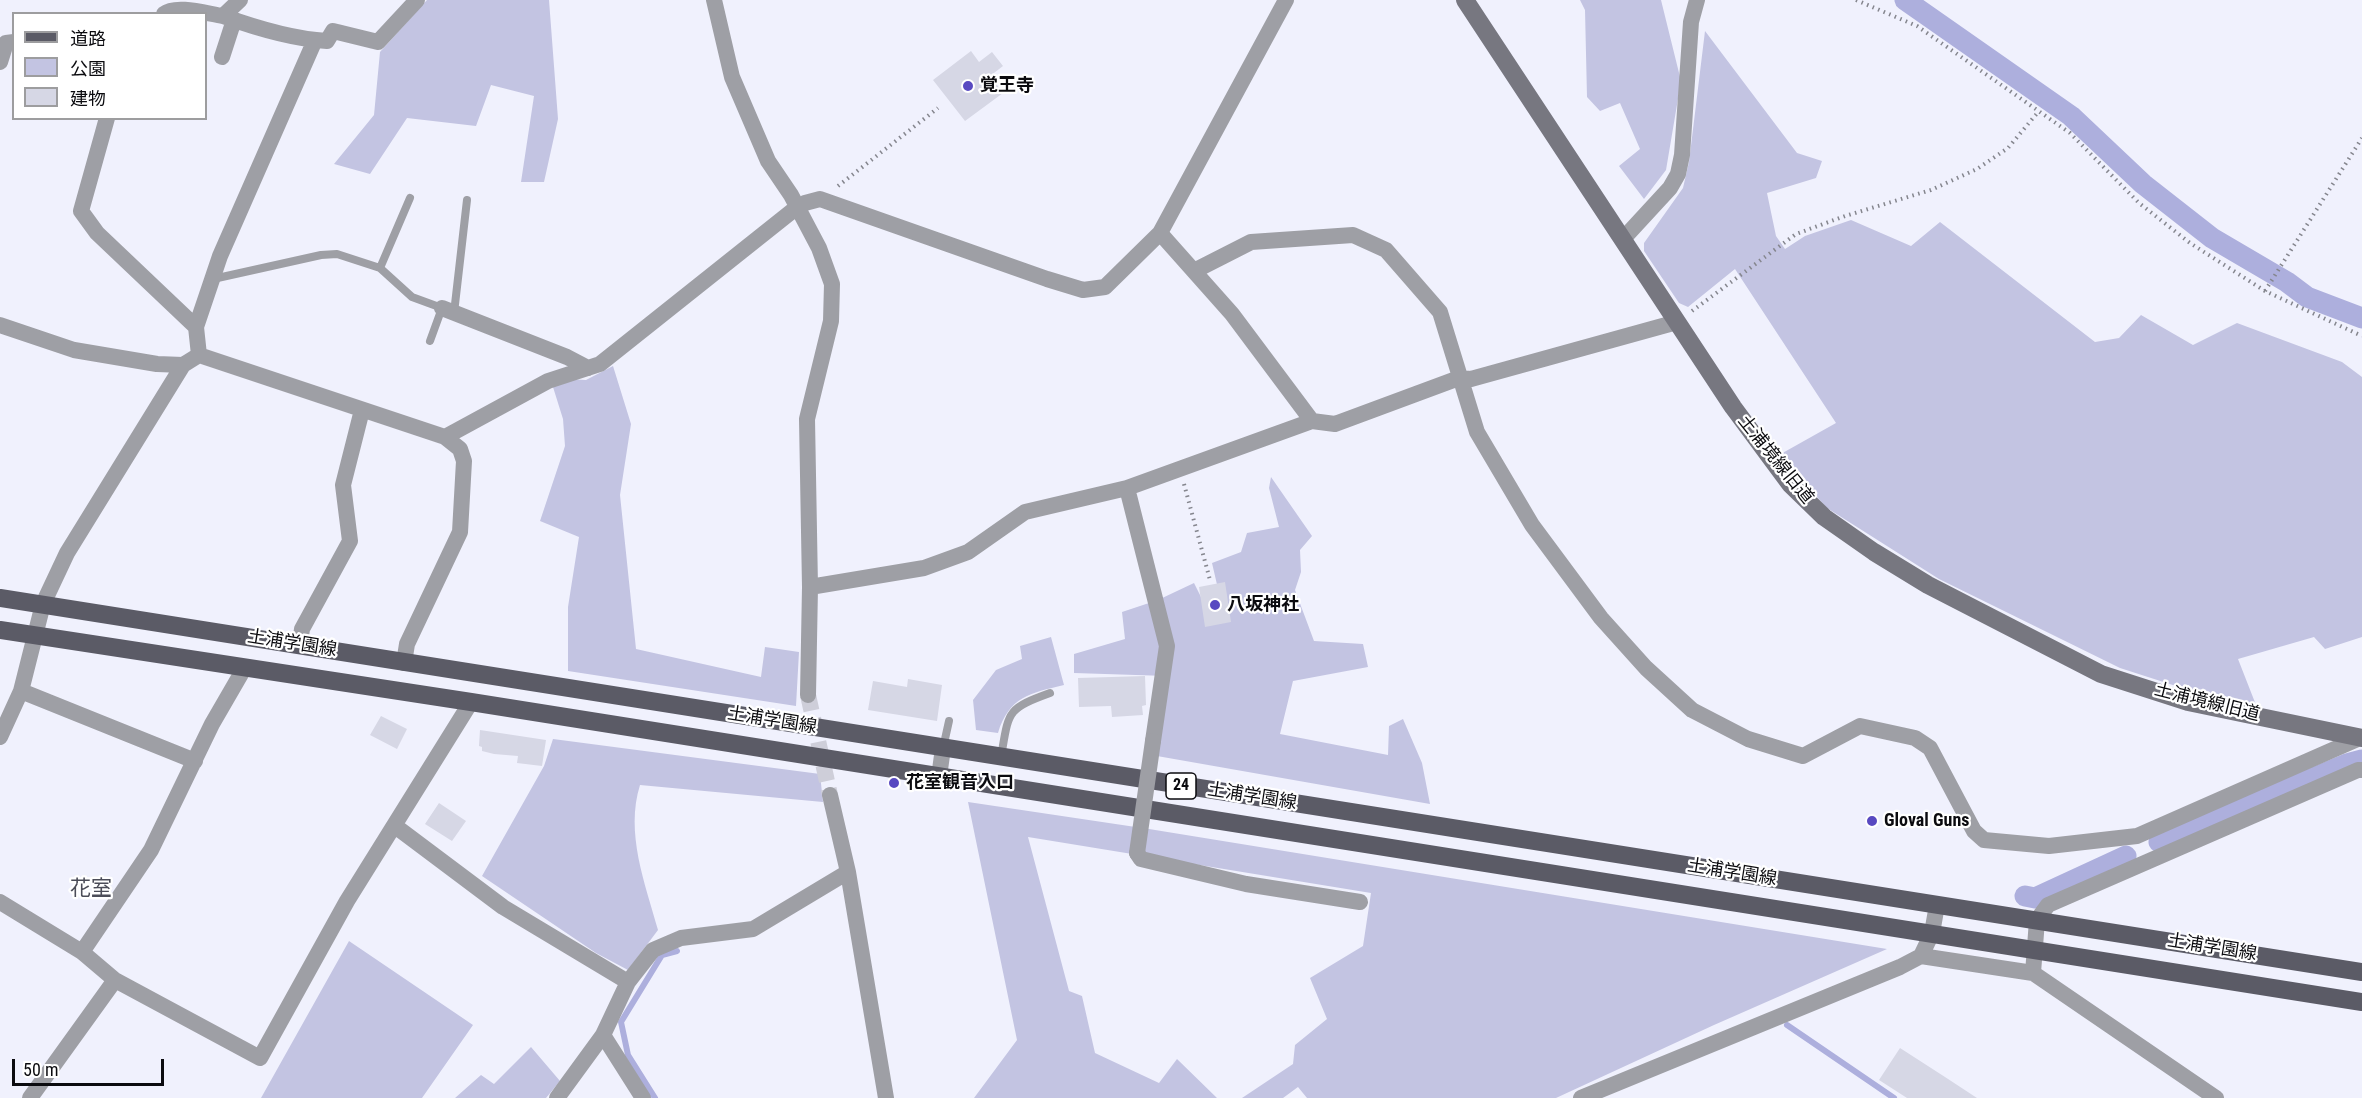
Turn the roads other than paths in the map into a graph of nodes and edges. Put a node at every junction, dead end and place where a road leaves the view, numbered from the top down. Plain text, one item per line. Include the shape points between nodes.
1 (240, 0) edge
2 (417, 0) edge
3 (714, 0) edge
4 (1285, 0) edge
5 (1465, 0) edge
6 (1697, 0) edge
7 (164, 8) edge
8 (194, 12) edge
9 (207, 14) edge
10 (229, 18) junction
11 (315, 40) junction
12 (12, 42) edge
13 (222, 57) dead end
14 (0, 62) edge
15 (106, 120) edge
16 (410, 198) dead end
17 (467, 200) dead end
18 (796, 208) junction
19 (1160, 233) junction
20 (1623, 239) junction
21 (380, 268) junction
22 (1194, 271) junction
23 (212, 279) junction
24 (448, 311) junction
25 (1677, 322) junction
26 (0, 325) edge
27 (196, 327) junction
28 (430, 341) dead end
29 (199, 355) junction
30 (183, 365) junction
31 (588, 368) junction
32 (1459, 378) junction
33 (362, 410) junction
34 (1312, 421) junction
35 (445, 437) junction
36 (1127, 488) junction
37 (810, 587) junction
38 (0, 598) edge
39 (43, 604) junction
40 (0, 630) edge
41 (36, 634) junction
42 (300, 644) junction
43 (404, 663) junction
44 (245, 667) junction
45 (21, 692) junction
46 (1050, 693) dead end
47 (807, 695) tunnel mouth
48 (471, 702) junction
49 (949, 721) dead end
50 (0, 736) edge
51 (2362, 738) edge
52 (943, 748) junction
53 (1001, 758) junction
54 (195, 761) junction
55 (2362, 770) edge
56 (939, 777) junction
57 (830, 795) tunnel mouth
58 (395, 826) junction
59 (2137, 836) junction
60 (2148, 862) junction
61 (848, 872) junction
62 (0, 902) edge
63 (1360, 902) dead end
64 (1937, 905) junction
65 (2037, 921) junction
66 (1932, 933) junction
67 (2034, 949) junction
68 (82, 952) junction
69 (1921, 956) junction
70 (2033, 972) junction
71 (2362, 972) edge
72 (114, 980) junction
73 (628, 982) junction
74 (2362, 1002) edge
75 (603, 1035) junction
76 (30, 1098) edge
77 (557, 1098) edge
78 (643, 1098) edge
79 (886, 1098) edge
80 (1581, 1098) edge
81 (2216, 1098) edge

1 - 10 street
2 - 11 street via 378,42 333,31 327,41
3 - 18 street via 732,77 768,161
4 - 19 street
5 - 20 street, 土浦境線旧道
6 - 20 street via 1691,22 1678,174
7 - 8 street
9 - 10 street
10 - 11 street
10 - 13 street
11 - 23 street
12 - 14 street via 6,43
15 - 27 street via 81,211 97,233
16 - 21 lane
17 - 24 lane
18 - 19 street via 820,199 1083,290 1105,287
18 - 31 street via 600,364
18 - 37 street via 819,248 832,284 831,321 807,419
19 - 22 street
20 - 25 street, 土浦境線旧道
21 - 23 lane via 337,254 321,255
21 - 24 lane via 412,297
22 - 32 street via 1251,242 1353,235 1386,250 1440,312
22 - 34 street via 1232,314
23 - 27 street
24 - 28 lane
24 - 31 street
25 - 32 street via 1471,380
25 - 51 street, 土浦境線旧道 via 1790,484 1824,517 1883,558 2101,674 2188,702
26 - 30 street via 74,350
27 - 29 street
29 - 30 street
29 - 33 street
30 - 39 street via 67,553
31 - 35 street via 548,381
32 - 34 street via 1335,424
32 - 59 street via 1477,432 1532,525 1601,618 1692,711 1748,739 1803,756 1860,726 1915,738 1930,748 1974,831 1984,840 2049,846
33 - 35 street
33 - 42 street via 343,485 350,541 303,629
34 - 36 street
35 - 43 street via 460,449 464,461 460,532 407,644
36 - 37 street via 1025,512 968,552 924,568
36 - 63 street, bridge via 1167,646 1137,853 1141,859 1246,884
37 - 47 street
38 - 39 main road, 土浦学園線 / 24
39 - 41 street
39 - 42 main road, 土浦学園線 / 24
40 - 41 main road, 土浦学園線 / 24
41 - 44 main road, 土浦学園線 / 24
41 - 45 street
42 - 43 main road, 土浦学園線 / 24
43 - 52 main road, 土浦学園線 / 24
44 - 48 main road, 土浦学園線 / 24
44 - 54 street
45 - 50 street
45 - 54 street
46 - 53 lane via 1012,712
48 - 56 main road, 土浦学園線 / 24
48 - 58 street
49 - 52 lane
51 - 59 street
52 - 53 main road, 土浦学園線 / 24
52 - 56 street
53 - 64 main road, 土浦学園線 / 24
54 - 68 street via 151,850
55 - 60 street
56 - 66 main road, 土浦学園線 / 24
57 - 61 street
58 - 72 street via 346,901 260,1058
58 - 73 street via 502,907
59 - 60 street
60 - 65 street via 2048,905
61 - 73 street via 753,929 681,938 653,950
61 - 79 street
62 - 68 street
64 - 65 main road, 土浦学園線 / 24
64 - 66 street
65 - 67 street
65 - 71 main road, 土浦学園線 / 24
66 - 67 main road, 土浦学園線 / 24
66 - 69 street
67 - 70 street
67 - 74 main road, 土浦学園線 / 24
68 - 72 street
69 - 70 street
69 - 80 street
70 - 81 street
72 - 76 street
73 - 75 street
75 - 77 street
75 - 78 street

